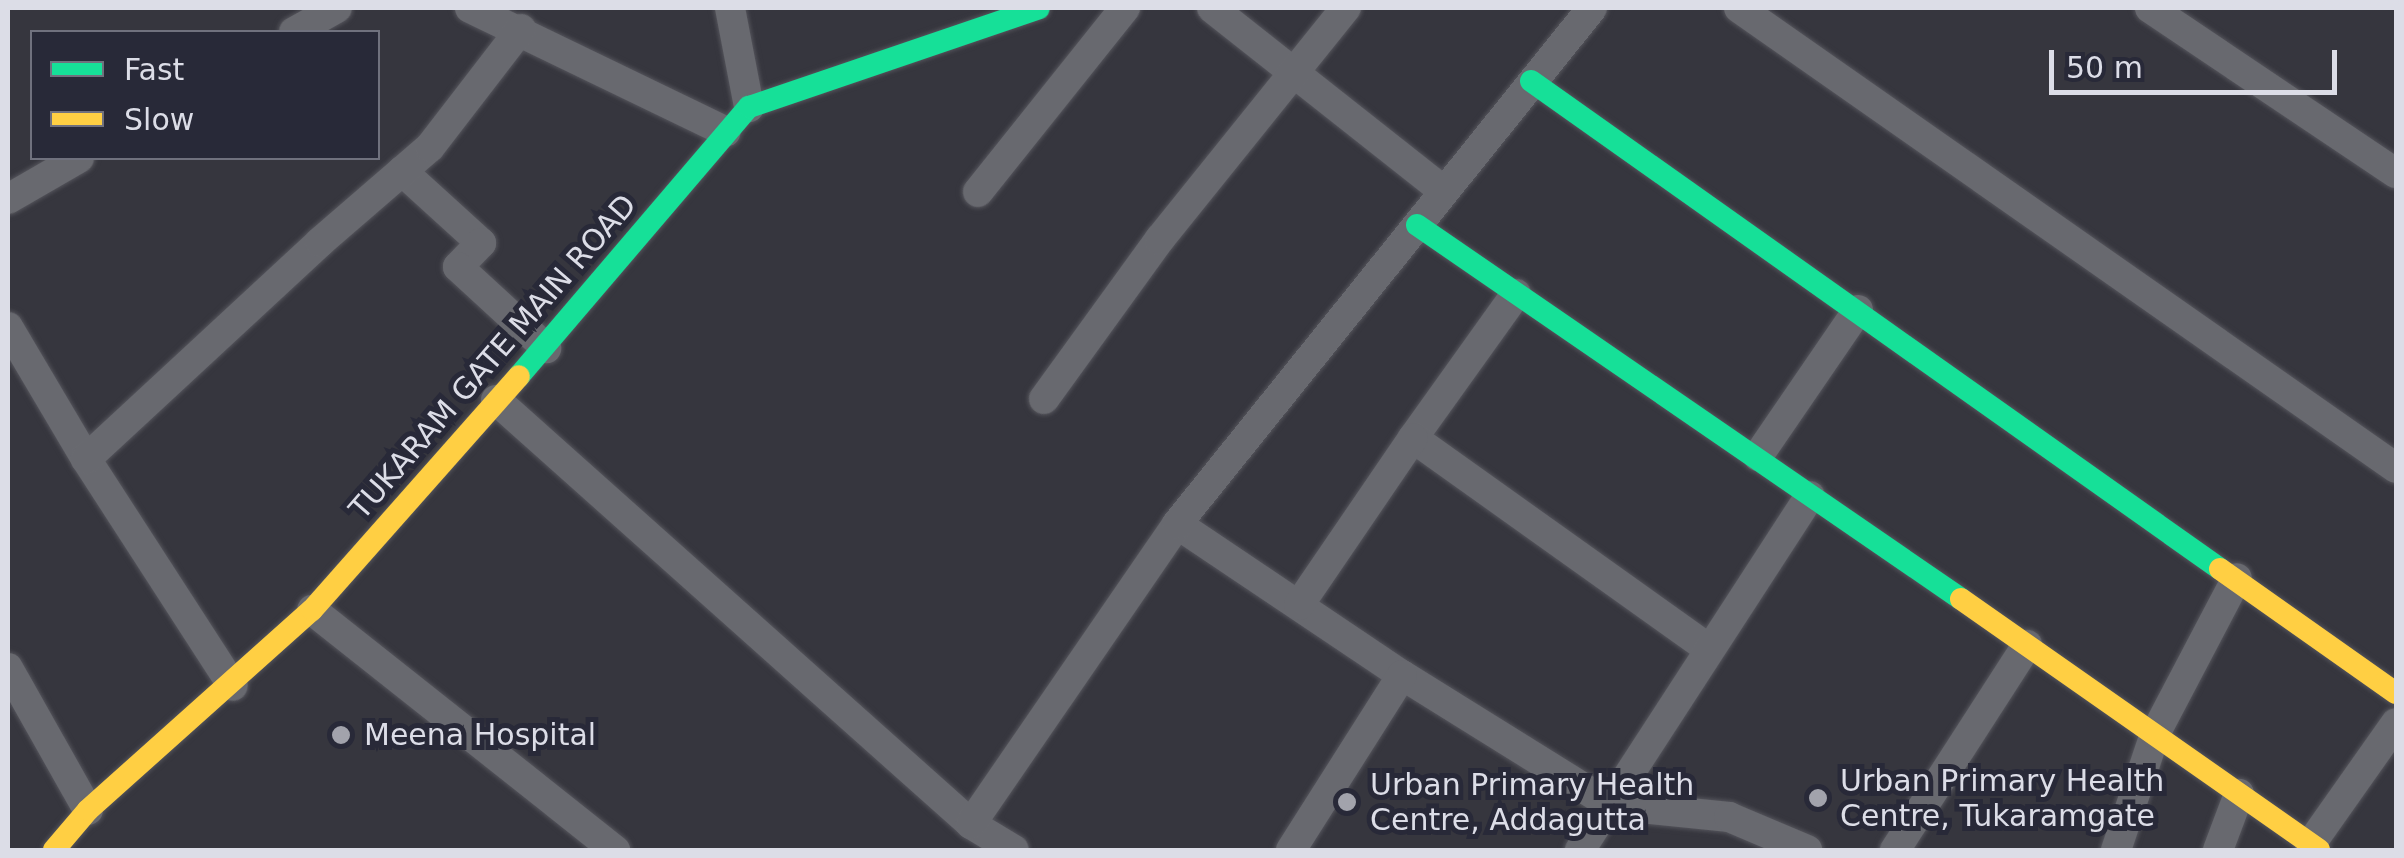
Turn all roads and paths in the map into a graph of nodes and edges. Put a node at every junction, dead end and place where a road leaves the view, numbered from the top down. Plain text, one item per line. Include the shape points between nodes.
1 (337, 8) edge
2 (470, 8) edge
3 (730, 8) edge
4 (1039, 8) edge
5 (1125, 8) edge
6 (1212, 8) edge
7 (1346, 8) edge
8 (1592, 8) edge
9 (1739, 8) edge
10 (2150, 8) edge
11 (521, 28) junction
12 (298, 30) edge
13 (1294, 72) junction
14 (1531, 81) junction
15 (750, 108) junction
16 (726, 132) junction
17 (76, 160) edge
18 (402, 171) junction
19 (2396, 173) edge
20 (978, 192) dead end
21 (1444, 192) junction
22 (8, 199) edge
23 (1417, 226) junction
24 (1516, 294) junction
25 (1858, 310) junction
26 (8, 327) edge
27 (546, 348) junction
28 (1044, 399) dead end
29 (496, 400) junction
30 (1413, 438) junction
31 (1758, 456) junction
32 (86, 459) junction
33 (2396, 468) edge
34 (1810, 496) junction
35 (1177, 524) junction
36 (2237, 578) junction
37 (1298, 604) junction
38 (312, 610) junction
39 (2027, 645) junction
40 (1710, 649) junction
41 (8, 668) edge
42 (1402, 675) junction
43 (232, 686) junction
44 (2396, 692) edge
45 (2396, 723) edge
46 (2156, 734) junction
47 (2238, 794) junction
48 (1611, 805) junction
49 (88, 810) junction
50 (971, 824) junction
51 (2315, 848) edge
52 (54, 850) edge
53 (615, 850) edge
54 (1014, 850) edge
55 (1291, 850) edge
56 (1580, 850) edge
57 (1807, 850) edge
58 (1896, 850) edge
59 (2116, 850) edge
60 (2218, 850) edge

1 - 12 street
2 - 11 street
3 - 15 street
4 - 15 street, TUKARAM GATE MAIN ROAD
5 - 20 street
6 - 13 street
7 - 13 street
8 - 14 street
9 - 33 street
10 - 19 street
11 - 16 street
11 - 18 street via 430,147
13 - 21 street
13 - 28 street via 1160,239
14 - 21 street
14 - 25 street
15 - 16 street, TUKARAM GATE MAIN ROAD
16 - 27 street, TUKARAM GATE MAIN ROAD
17 - 22 street
18 - 27 street via 482,243 458,267
18 - 32 street
21 - 23 street
23 - 24 street
23 - 35 street
24 - 30 street
24 - 31 street
25 - 31 street
25 - 36 street
26 - 32 street
27 - 29 street, TUKARAM GATE MAIN ROAD
29 - 38 street, TUKARAM GATE MAIN ROAD
29 - 50 street
30 - 37 street
30 - 40 street
31 - 34 street
32 - 43 street
34 - 39 street
34 - 40 street
35 - 37 street
35 - 50 street
36 - 44 street
36 - 46 street
37 - 42 street
38 - 43 street, TUKARAM GATE MAIN ROAD
38 - 53 street
39 - 46 street
39 - 58 street
40 - 48 street
41 - 49 street
42 - 48 street
42 - 55 street
43 - 49 street, TUKARAM GATE MAIN ROAD
45 - 51 street
46 - 47 street
46 - 59 street
47 - 51 street
47 - 60 street
48 - 56 street
48 - 57 street via 1729,818
49 - 52 street, TUKARAM GATE MAIN ROAD
50 - 54 street

